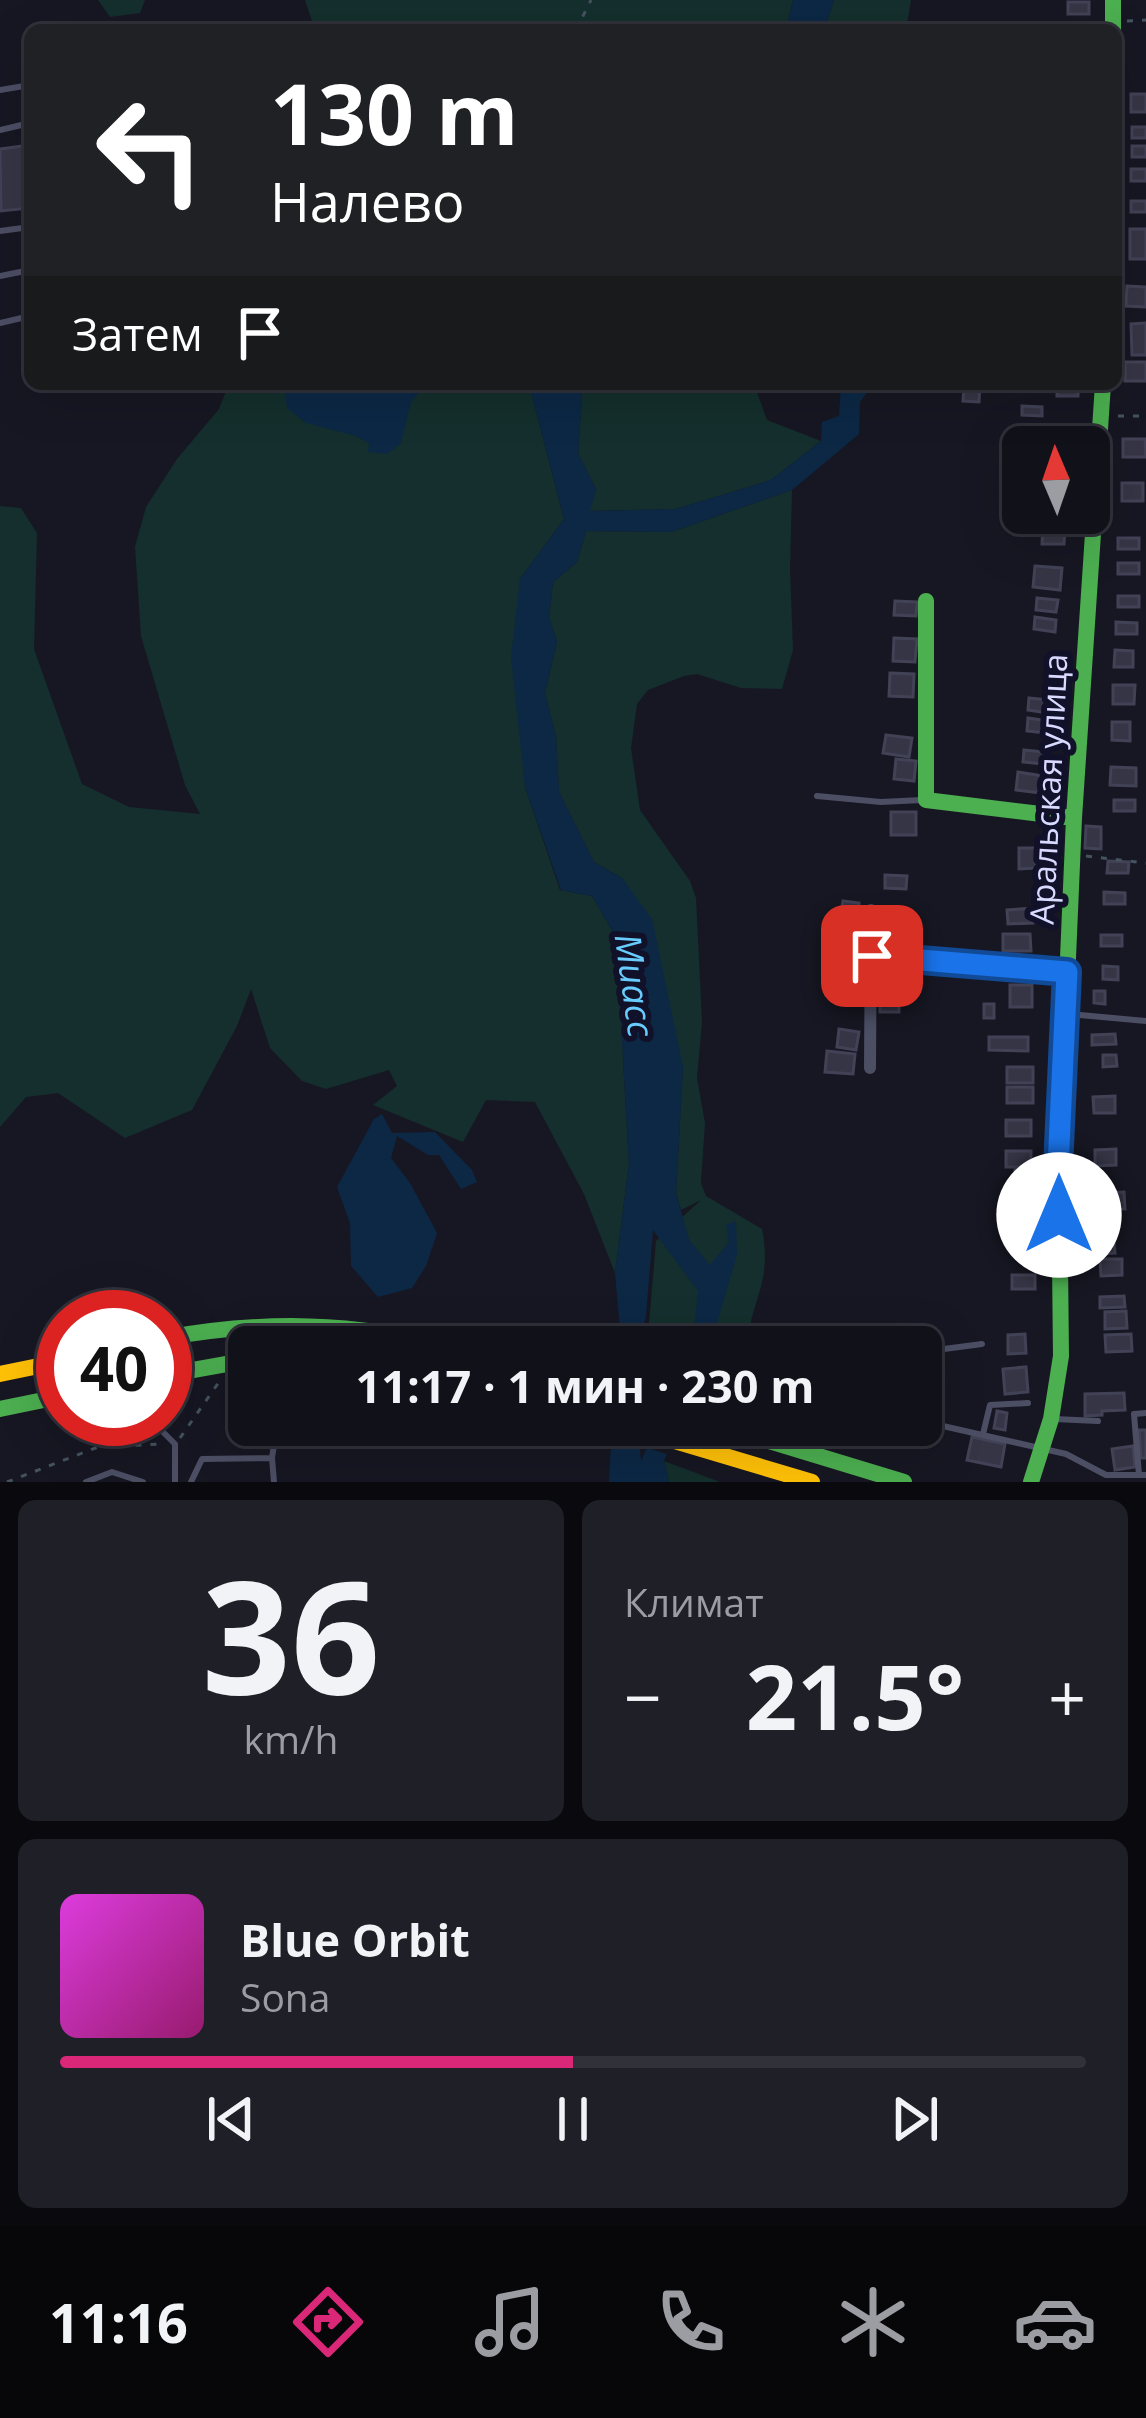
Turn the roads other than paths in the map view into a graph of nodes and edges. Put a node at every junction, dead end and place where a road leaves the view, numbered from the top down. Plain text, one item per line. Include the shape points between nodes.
1 (1103, 390) edge
2 (926, 601) dead end
3 (817, 796) dead end
4 (926, 800) junction
5 (1074, 818) junction
6 (871, 910) dead end
7 (872, 956) junction
8 (1067, 972) junction
9 (1065, 1014) junction
10 (1146, 1021) edge
11 (870, 1068) dead end
12 (241, 1326) edge
13 (341, 1326) edge
14 (228, 1328) edge
15 (192, 1334) edge
16 (982, 1344) dead end
17 (942, 1349) edge
18 (228, 1363) edge
19 (36, 1366) edge
20 (192, 1370) edge
21 (0, 1374) edge
22 (36, 1402) edge
23 (1028, 1403) dead end
24 (0, 1409) edge
25 (1146, 1412) edge
26 (1051, 1419) junction
27 (1098, 1421) dead end
28 (942, 1425) edge
29 (983, 1434) junction
30 (175, 1446) edge
31 (274, 1446) edge
32 (691, 1446) edge
33 (785, 1446) edge
34 (1040, 1447) junction
35 (272, 1458) junction
36 (1143, 1475) edge
37 (86, 1482) edge
38 (143, 1482) edge
39 (176, 1482) edge
40 (190, 1482) edge
41 (274, 1482) edge
42 (812, 1482) edge
43 (904, 1482) edge
44 (1030, 1482) edge

1 - 5 street, Аральская улица
2 - 4 street
3 - 4 lane
4 - 5 street
5 - 8 street, Аральская улица
6 - 7 street
7 - 8 street
7 - 11 street
8 - 9 street, Аральская улица
9 - 10 lane
9 - 26 street, Аральская улица via 1061,1356
12 - 13 street
14 - 15 street
16 - 17 lane
18 - 20 street
19 - 21 street
22 - 24 street
23 - 29 lane via 990,1405
25 - 36 lane via 1134,1414
26 - 27 lane
26 - 34 street, Аральская улица
28 - 29 lane
29 - 34 lane
30 - 39 lane
31 - 35 lane
32 - 42 street
33 - 43 street
34 - 36 lane via 1106,1474
34 - 44 street, Аральская улица
35 - 40 lane via 202,1459
35 - 41 lane
37 - 38 lane via 112,1472

